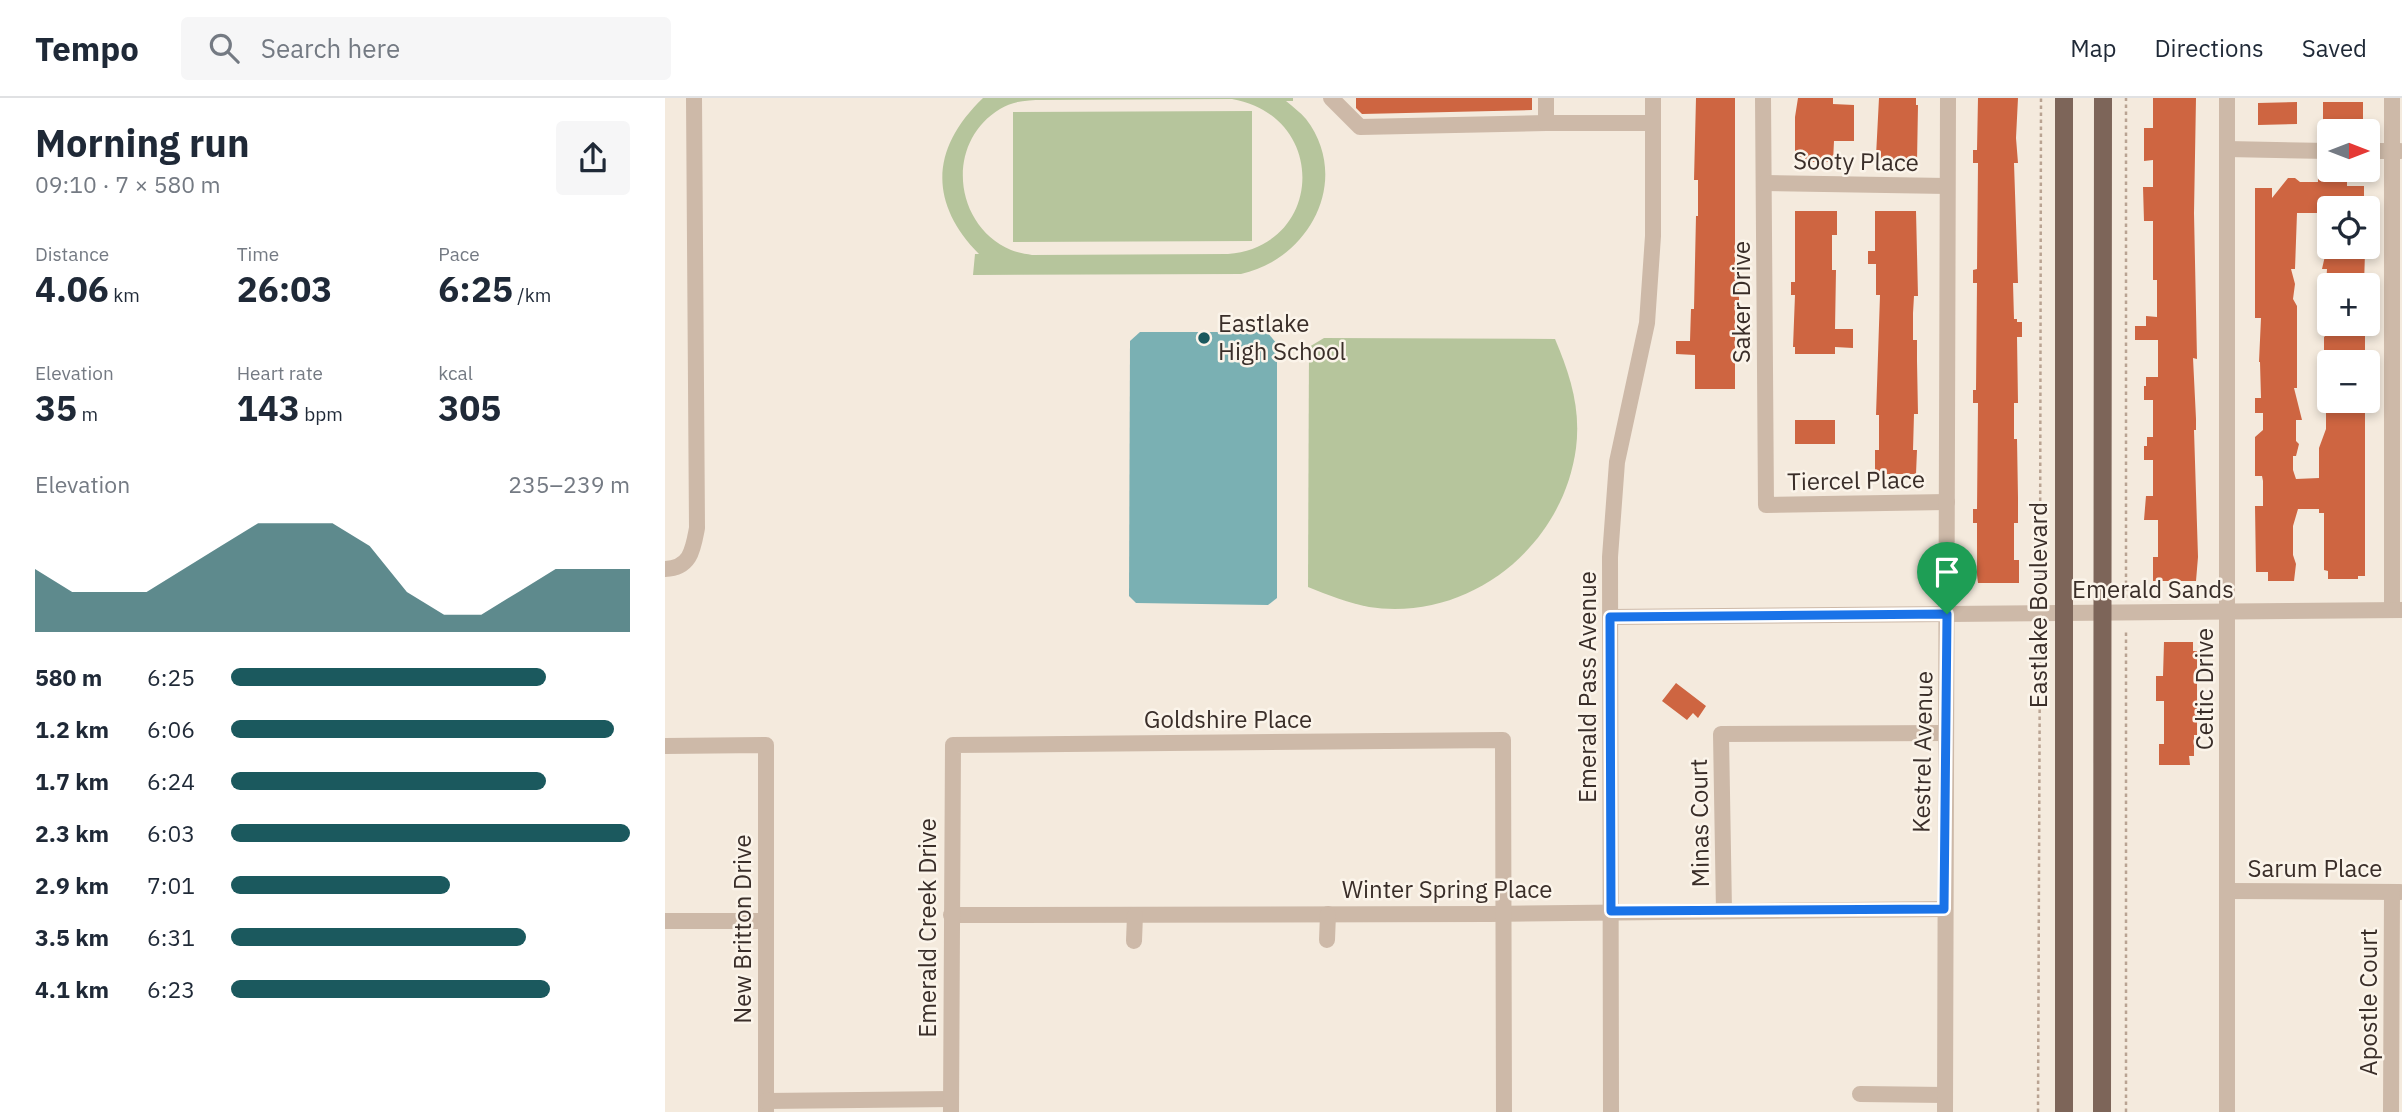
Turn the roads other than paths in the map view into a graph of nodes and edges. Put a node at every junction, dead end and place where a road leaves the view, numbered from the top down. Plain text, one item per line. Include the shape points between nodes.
1 (694, 98) edge
2 (1332, 98) edge
3 (1546, 98) edge
4 (1653, 98) edge
5 (1763, 98) edge
6 (1948, 98) edge
7 (2064, 98) edge
8 (2103, 98) edge
9 (2227, 98) edge
10 (2392, 98) edge
11 (1546, 123) junction
12 (1653, 123) junction
13 (2227, 149) junction
14 (2317, 150) edge
15 (2397, 151) edge
16 (1764, 183) junction
17 (1947, 186) junction
18 (1947, 502) junction
19 (1766, 505) joint
20 (665, 569) edge
21 (2397, 610) edge
22 (2228, 612) junction
23 (2063, 613) junction
24 (2103, 613) junction
25 (1947, 614) junction
26 (1610, 617) junction
27 (1946, 733) junction
28 (953, 745) joint
29 (665, 746) edge
30 (2228, 891) junction
31 (2397, 892) edge
32 (1944, 909) junction
33 (1611, 911) junction
34 (1724, 911) junction
35 (1328, 914) junction
36 (1504, 914) junction
37 (951, 915) junction
38 (1135, 915) junction
39 (665, 921) edge
40 (766, 921) junction
41 (1327, 940) dead end
42 (1135, 941) dead end
43 (1860, 1094) dead end
44 (1945, 1095) junction
45 (766, 1106) edge
46 (951, 1106) edge
47 (1504, 1112) edge
48 (1611, 1112) edge
49 (1945, 1112) edge
50 (2064, 1112) edge
51 (2102, 1112) edge
52 (2227, 1112) edge
53 (2391, 1112) edge

1 - 20 street via 697,528 692,554 676,569
2 - 11 street via 1360,127
3 - 11 street
4 - 12 street, Emerald Pass Avenue
5 - 16 street, Saker Drive
6 - 17 street, Kestrel Avenue
7 - 23 main road, Eastlake Boulevard
8 - 24 main road
9 - 13 street, Celtic Drive
10 - 15 street
11 - 12 street
12 - 26 street, Emerald Pass Avenue via 1647,323 1617,462
13 - 14 street
13 - 22 street, Celtic Drive
15 - 21 street
16 - 17 street, Sooty Place
16 - 19 street, Saker Drive
17 - 18 street, Kestrel Avenue
18 - 19 street, Tiercel Place
18 - 25 street, Kestrel Avenue
21 - 22 street, Emerald Sands
22 - 24 street, Emerald Sands
22 - 30 street, Celtic Drive
23 - 24 street, Emerald Sands
23 - 25 street, Emerald Sands
23 - 50 main road, Eastlake Boulevard
24 - 51 main road
25 - 26 street, Emerald Sands
25 - 27 street, Kestrel Avenue
26 - 33 street, Emerald Pass Avenue
27 - 32 street, Kestrel Avenue
27 - 34 street, Minas Court via 1721,734
28 - 36 street, Goldshire Place via 1503,740
28 - 37 street, Emerald Creek Drive
29 - 40 street, New Britton Drive via 766,745
30 - 31 street, Sarum Place
30 - 52 street, Celtic Drive
31 - 53 street, Apostle Court
32 - 34 street, Winter Spring Place
32 - 44 street, Kestrel Avenue
33 - 34 street, Winter Spring Place
33 - 36 street, Winter Spring Place
33 - 48 street, Emerald Pass Avenue
35 - 36 street, Winter Spring Place
35 - 38 street, Winter Spring Place
35 - 41 street
36 - 47 street
37 - 38 street, Winter Spring Place
37 - 46 street, Emerald Creek Drive
38 - 42 street
39 - 40 street
40 - 45 street, New Britton Drive
43 - 44 street
44 - 49 street, Kestrel Avenue
45 - 46 street

